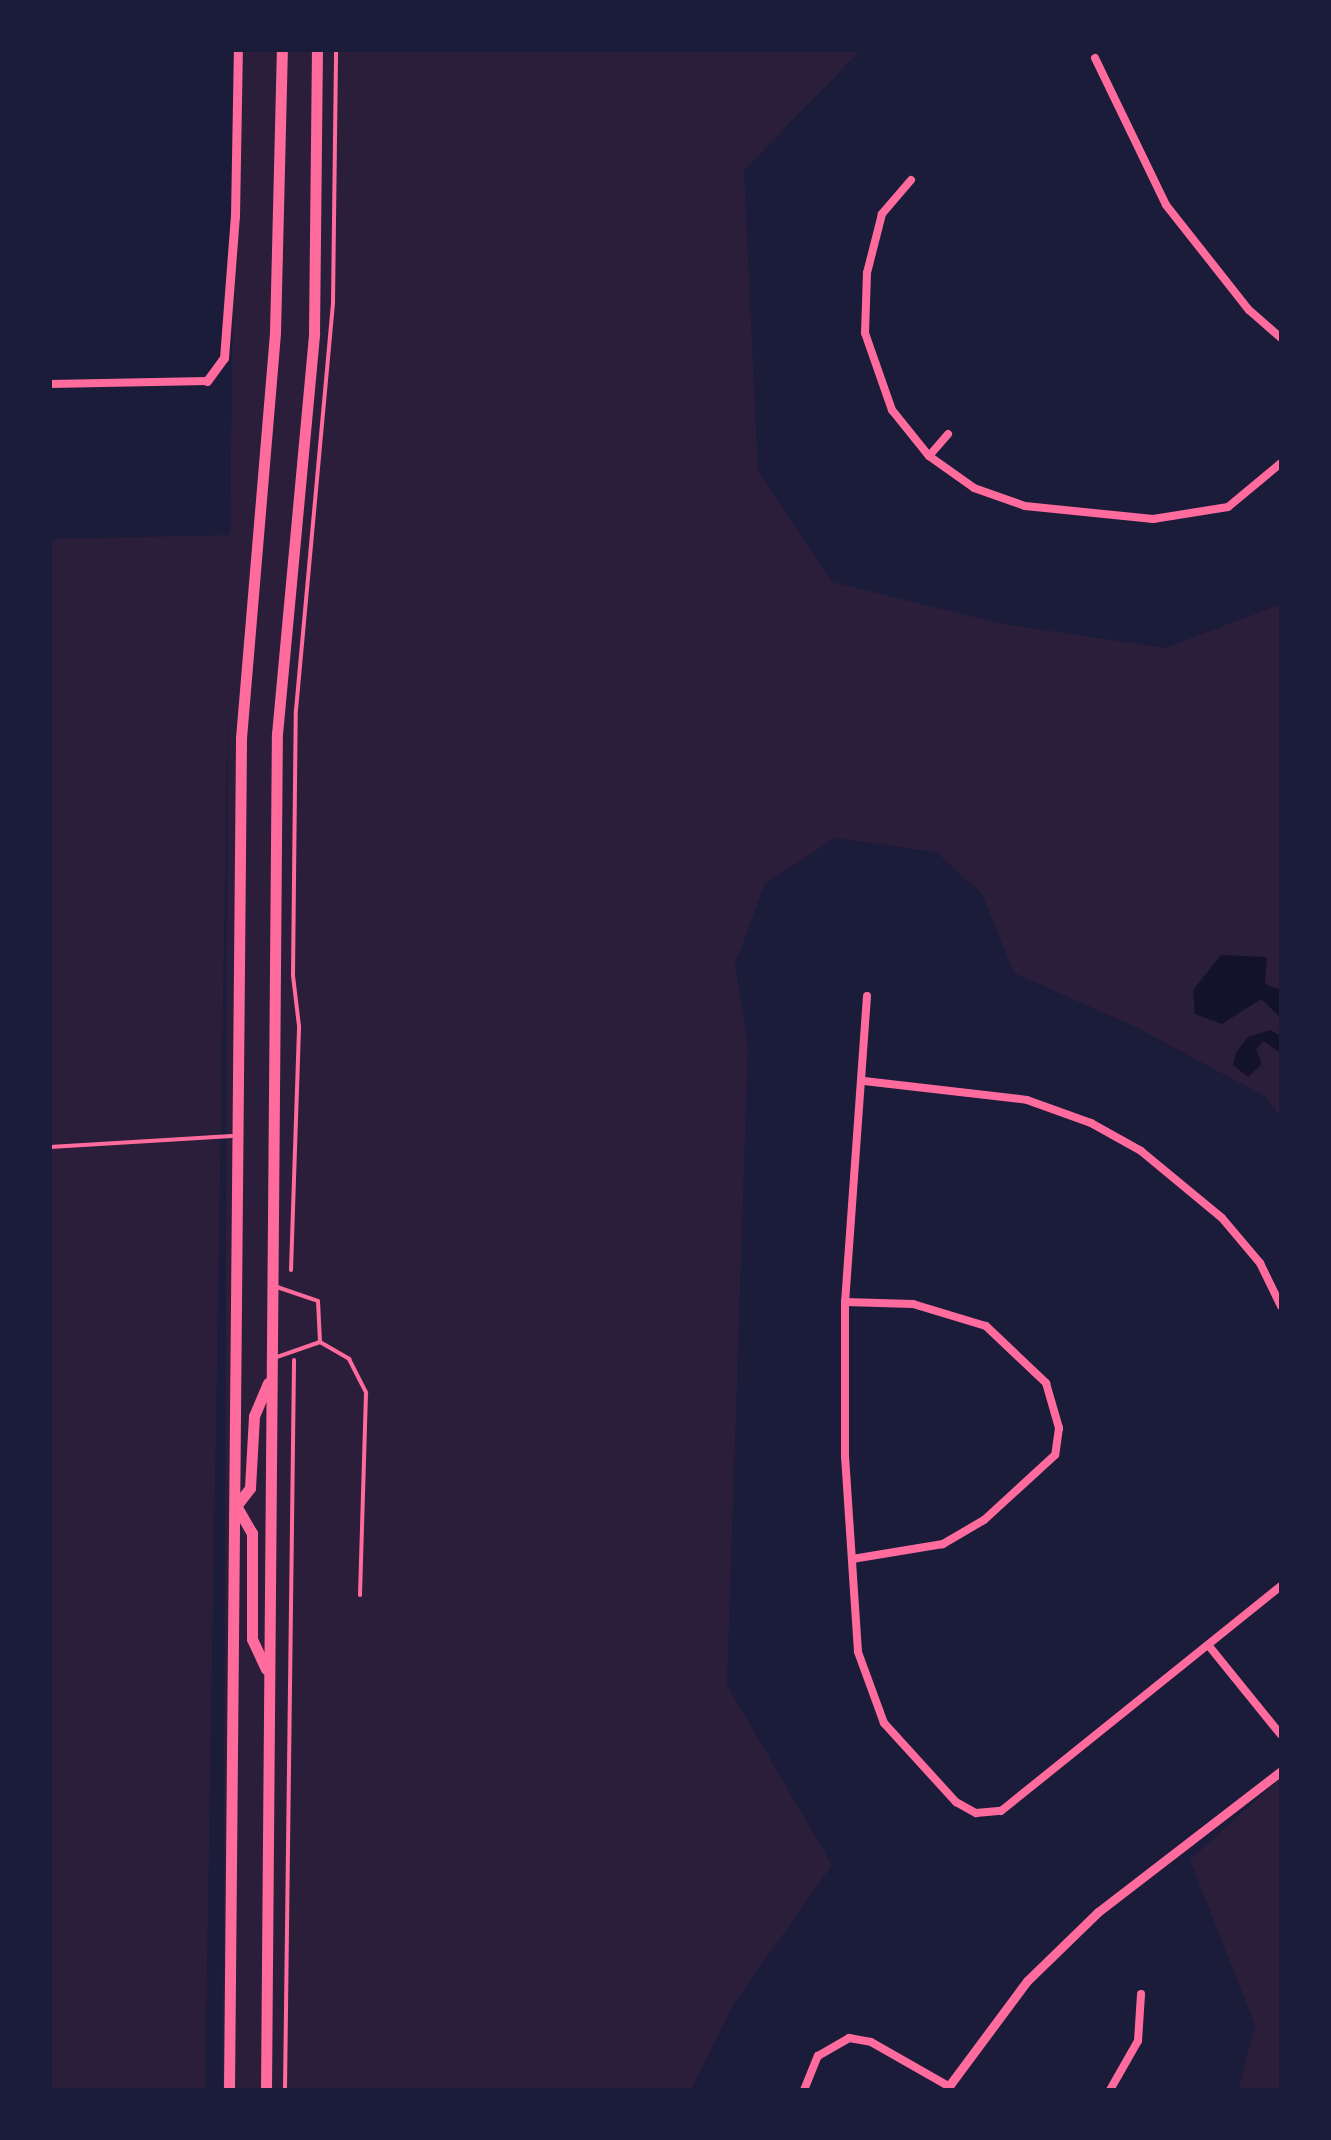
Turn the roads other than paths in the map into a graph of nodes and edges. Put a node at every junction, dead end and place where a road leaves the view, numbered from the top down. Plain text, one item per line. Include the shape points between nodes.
1 (238, 50) edge
2 (282, 50) edge
3 (317, 50) edge
4 (1095, 58) dead end
5 (911, 180) dead end
6 (1281, 338) edge
7 (207, 381) joint
8 (50, 384) edge
9 (948, 434) dead end
10 (929, 456) junction
11 (1281, 463) edge
12 (868, 996) dead end
13 (864, 1080) junction
14 (237, 1136) junction
15 (50, 1147) edge
16 (272, 1286) junction
17 (845, 1302) junction
18 (1281, 1306) edge
19 (320, 1342) junction
20 (272, 1359) junction
21 (272, 1376) junction
22 (236, 1506) junction
23 (852, 1558) junction
24 (1281, 1586) edge
25 (360, 1595) dead end
26 (1209, 1646) junction
27 (269, 1676) junction
28 (1281, 1735) edge
29 (1281, 1771) edge
30 (1142, 1994) dead end
31 (947, 2088) edge
32 (229, 2090) edge
33 (266, 2090) edge
34 (804, 2090) edge
35 (1110, 2090) edge

1 - 7 street via 236,216 224,358
2 - 14 main road via 275,332 242,738
3 - 16 main road via 314,333 277,734
4 - 6 street via 1166,205 1248,310
5 - 10 street via 882,214 868,273 866,333 892,410
7 - 8 street
9 - 10 street
10 - 11 street via 974,488 1025,506 1153,519 1228,507
12 - 13 street
13 - 17 street
13 - 18 street via 1027,1100 1091,1123 1142,1151 1222,1218 1260,1262
14 - 15 lane
14 - 22 main road
16 - 19 lane via 318,1301
16 - 20 main road
17 - 23 street
17 - 23 street via 912,1304 986,1326 1046,1383 1059,1428 1055,1454 984,1520 942,1544
19 - 20 lane
19 - 25 lane via 349,1359 366,1393
20 - 21 main road
21 - 22 main road via 254,1416 250,1488
21 - 27 main road
22 - 27 main road via 252,1533 252,1639
22 - 32 main road
23 - 26 street via 858,1652 884,1723 956,1802 976,1813 1001,1811
24 - 26 street
26 - 28 street
27 - 33 main road
29 - 31 street via 1098,1912 1027,1980
30 - 35 street via 1138,2041
31 - 34 street via 871,2042 848,2038 818,2056

